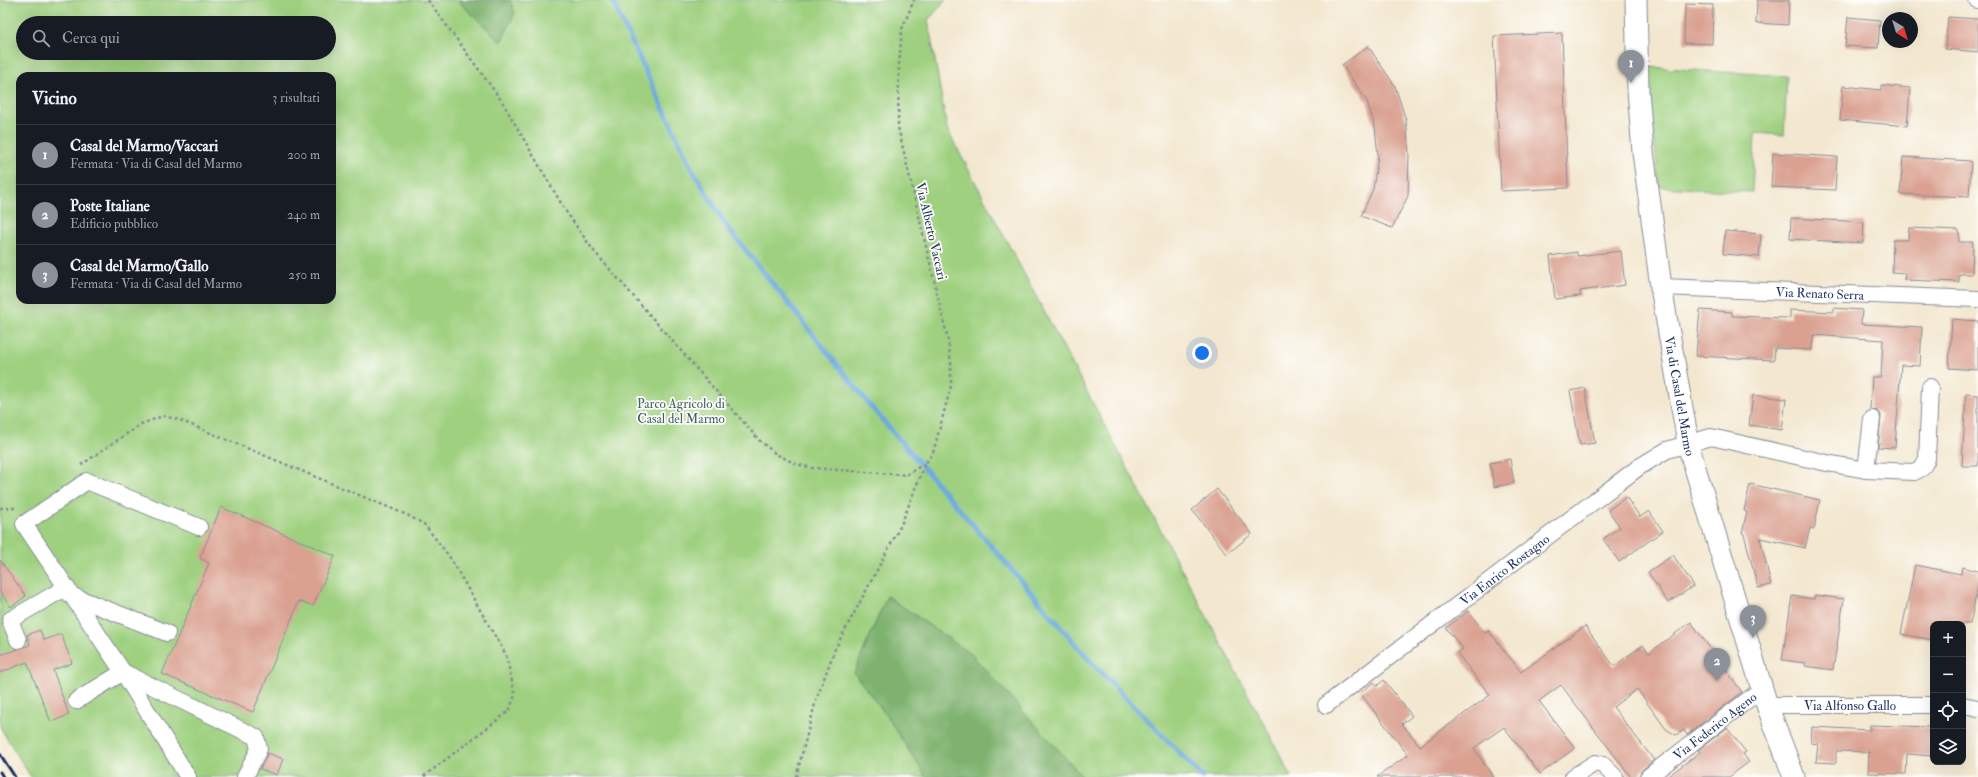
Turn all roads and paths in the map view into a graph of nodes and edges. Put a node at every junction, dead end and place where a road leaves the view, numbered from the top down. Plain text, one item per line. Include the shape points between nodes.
1 (428, 0) edge
2 (914, 0) edge
3 (1636, 0) edge
4 (1662, 287) junction
5 (1978, 299) edge
6 (1930, 387) dead end
7 (1872, 419) dead end
8 (1688, 443) junction
9 (925, 464) junction
10 (76, 468) dead end
11 (1866, 470) junction
12 (24, 504) dead end
13 (0, 508) edge
14 (198, 527) dead end
15 (68, 591) junction
16 (167, 633) dead end
17 (18, 640) dead end
18 (123, 672) junction
19 (1764, 697) junction
20 (76, 701) dead end
21 (1326, 705) dead end
22 (1930, 705) edge
23 (1966, 706) edge
24 (1978, 708) edge
25 (188, 777) edge
26 (245, 777) edge
27 (423, 777) edge
28 (796, 777) edge
29 (1573, 777) edge
30 (1615, 777) edge
31 (1648, 777) edge
32 (1794, 777) edge

1 - 9 path via 501,100 564,210 593,250 759,440 776,454 796,464 812,468 906,474
2 - 9 path, Via Alberto Vaccari via 902,29 898,127 948,340 951,363 951,386 933,453
3 - 4 main road, Via di Casal del Marmo via 1638,90 1643,152
4 - 5 street, Via Renato Serra
4 - 8 main road, Via di Casal del Marmo
6 - 11 street, Via Enrico Rostagno via 1927,459 1922,468 1914,472
7 - 11 street
8 - 11 street, Via Enrico Rostagno via 1711,437 1719,438
8 - 19 main road, Via di Casal del Marmo
8 - 21 street, Via Enrico Rostagno via 1660,454 1639,467
9 - 28 path, Via Alberto Vaccari via 901,525 835,649 816,700
10 - 27 path via 141,424 163,416 177,418 424,524 449,556 506,655 515,695 509,710
12 - 13 path via 17,508
14 - 15 street via 87,482 24,524
15 - 16 street
15 - 17 street via 10,620
15 - 18 street
18 - 20 street
18 - 25 street
18 - 26 street via 256,737 259,749
19 - 22 street, Via Alfonso Gallo
19 - 31 street, Via Federico Ageno
19 - 32 main road, Via di Casal del Marmo
23 - 24 street
29 - 30 street via 1595,763 1603,765

